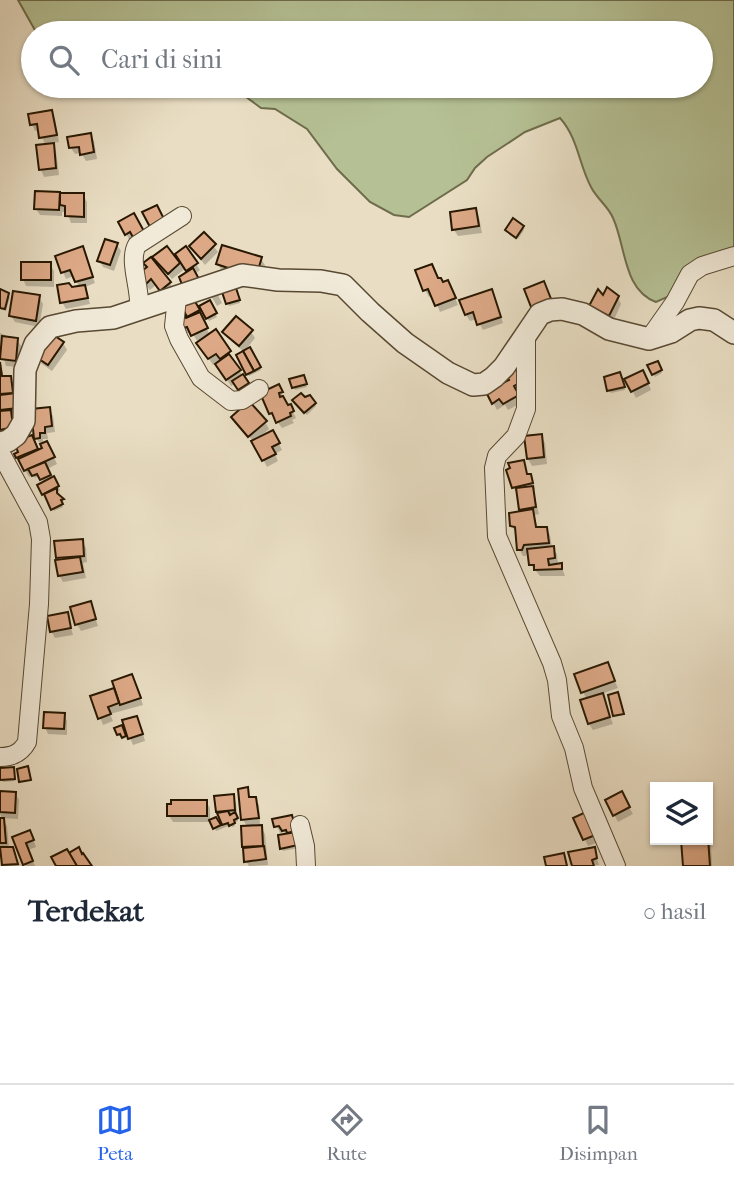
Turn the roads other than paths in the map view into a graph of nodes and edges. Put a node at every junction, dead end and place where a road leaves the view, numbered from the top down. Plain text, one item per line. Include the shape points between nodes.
1 (182, 216) dead end
2 (734, 256) edge
3 (177, 298) junction
4 (139, 308) junction
5 (734, 333) edge
6 (526, 334) junction
7 (649, 340) junction
8 (259, 389) dead end
9 (0, 443) edge
10 (0, 452) edge
11 (0, 757) edge
12 (300, 825) dead end
13 (306, 866) edge
14 (616, 866) edge

1 - 4 street via 134,251
2 - 7 street via 690,274
3 - 4 street
3 - 6 street via 242,275 343,285 405,342 473,385 494,377
3 - 8 street via 174,327 201,378 231,401
4 - 9 street via 113,318 58,324 45,331 25,370 24,421 16,435
5 - 7 street via 714,320 699,318
6 - 7 street via 540,314 562,309
6 - 14 street via 526,409 516,436 496,456 494,468 497,536 552,663 561,716 583,788
10 - 11 street via 38,522 41,539 27,742 22,751
12 - 13 street

